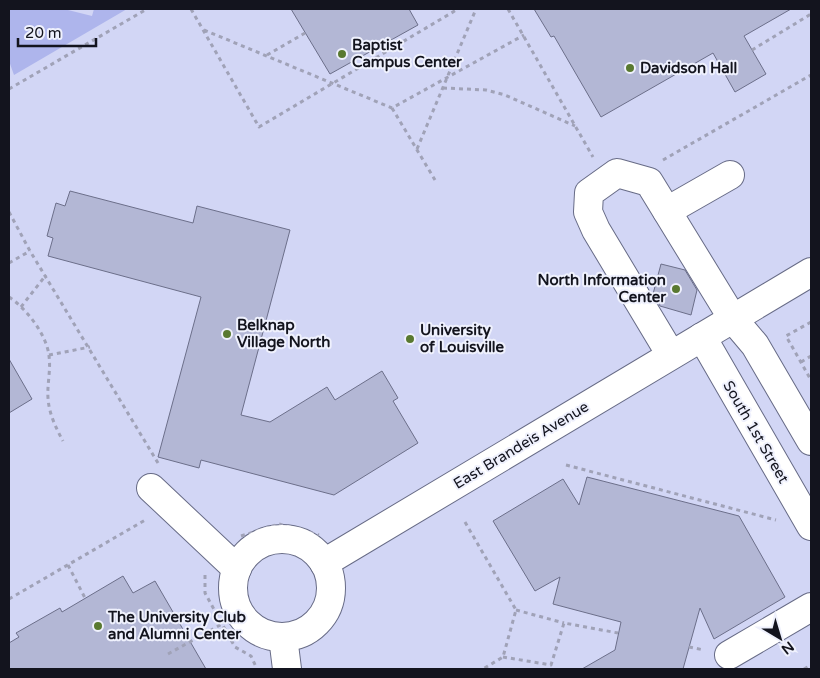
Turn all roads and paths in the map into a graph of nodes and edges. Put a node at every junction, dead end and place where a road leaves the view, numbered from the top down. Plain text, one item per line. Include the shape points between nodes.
1 (147, 9) edge
2 (191, 9) edge
3 (458, 9) edge
4 (476, 9) edge
5 (508, 9) edge
6 (811, 14) edge
7 (203, 30) junction
8 (305, 33) dead end
9 (524, 35) junction
10 (752, 50) dead end
11 (266, 56) junction
12 (811, 75) edge
13 (448, 77) junction
14 (333, 84) junction
15 (443, 88) junction
16 (9, 89) edge
17 (392, 108) junction
18 (576, 126) junction
19 (417, 149) junction
20 (658, 163) dead end
21 (596, 164) dead end
22 (730, 174) dead end
23 (435, 180) dead end
24 (667, 211) junction
25 (9, 212) edge
26 (30, 251) junction
27 (9, 263) edge
28 (811, 272) edge
29 (46, 275) junction
30 (9, 297) edge
31 (21, 307) junction
32 (811, 322) edge
33 (717, 328) junction
34 (780, 331) dead end
35 (786, 336) junction
36 (90, 347) junction
37 (49, 355) junction
38 (671, 355) junction
39 (811, 356) edge
40 (801, 362) junction
41 (811, 380) edge
42 (63, 441) dead end
43 (811, 441) edge
44 (566, 465) dead end
45 (156, 477) joint
46 (154, 515) dead end
47 (778, 521) dead end
48 (465, 522) dead end
49 (811, 526) edge
50 (236, 537) dead end
51 (325, 550) junction
52 (68, 565) junction
53 (237, 569) junction
54 (205, 573) dead end
55 (86, 598) dead end
56 (9, 599) edge
57 (811, 607) edge
58 (516, 610) junction
59 (564, 623) junction
60 (222, 624) junction
61 (618, 634) dead end
62 (283, 637) junction
63 (168, 654) dead end
64 (729, 655) dead end
65 (503, 657) junction
66 (811, 665) edge
67 (552, 667) edge
68 (257, 669) edge
69 (287, 669) edge
70 (483, 669) edge
71 (804, 669) edge

1 - 16 path
2 - 7 path
3 - 14 path
4 - 13 path
5 - 9 path
6 - 10 path
7 - 11 path
7 - 14 path via 259,127
8 - 11 path
9 - 13 path
9 - 18 path
11 - 14 path
12 - 20 path
13 - 15 path
13 - 17 path
14 - 17 path
15 - 18 path via 486,90 505,95
15 - 19 path
17 - 19 path
18 - 21 path
19 - 23 path
22 - 24 street
24 - 33 street
24 - 38 street via 649,182 617,173 589,193 588,212 596,230
25 - 26 path
26 - 27 path
26 - 29 path
28 - 33 street, East Brandeis Avenue
29 - 31 path
29 - 36 path
30 - 31 path
31 - 37 path via 38,329
32 - 35 path
33 - 38 street, East Brandeis Avenue
33 - 43 street via 755,345
33 - 49 street, South 1st Street
34 - 35 path
35 - 40 path
36 - 37 path
36 - 45 path via 140,434
37 - 42 path via 50,412
38 - 51 street, East Brandeis Avenue via 461,469
39 - 40 path
40 - 41 path
44 - 47 path
45 - 53 street
46 - 52 path
48 - 58 path
50 - 51 path via 279,524
51 - 53 street via 315,551 286,539 271,540 245,556
51 - 62 street via 331,591 328,605 310,628
52 - 55 path
52 - 56 path
53 - 62 street via 233,585 241,615 252,627
54 - 60 path via 205,593
57 - 64 street
58 - 59 path
58 - 65 path
59 - 61 path
59 - 67 path
60 - 63 path
60 - 68 path via 235,647 251,656
62 - 69 street
65 - 67 path
65 - 70 path
66 - 71 path

